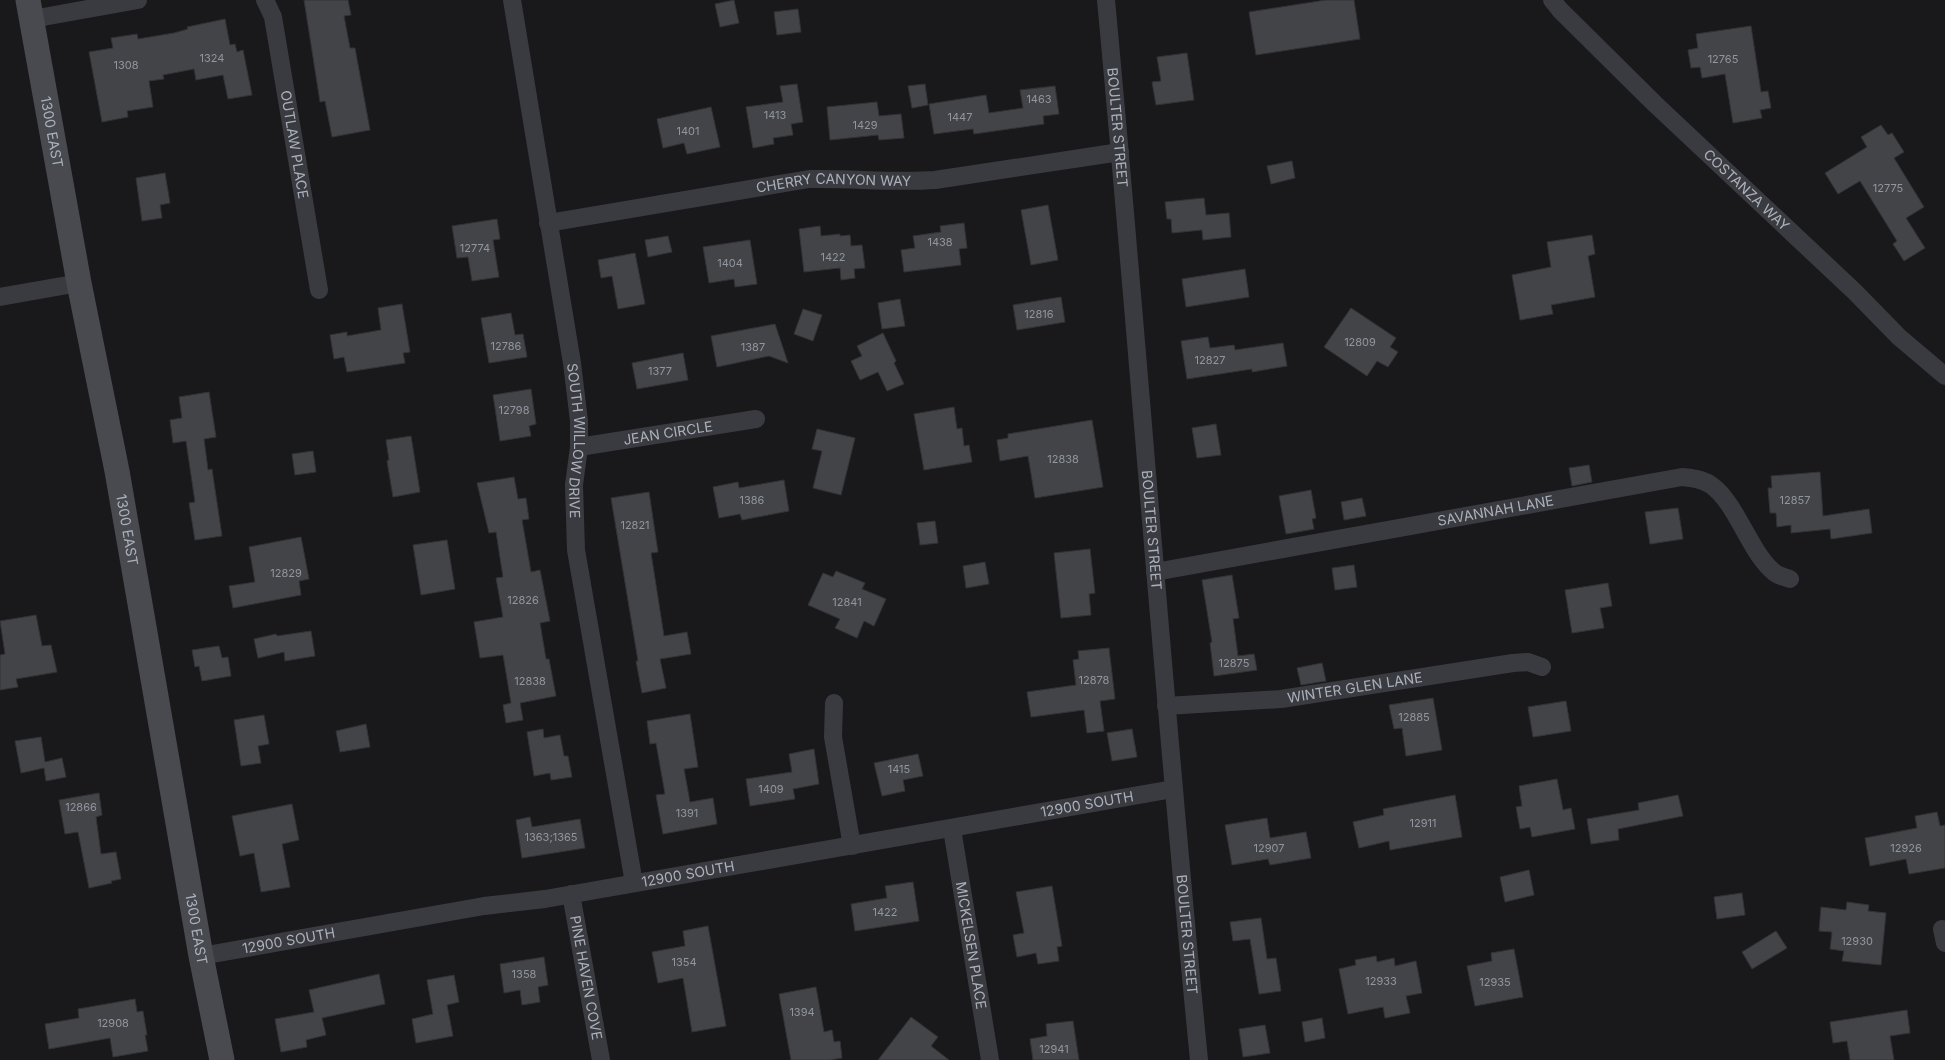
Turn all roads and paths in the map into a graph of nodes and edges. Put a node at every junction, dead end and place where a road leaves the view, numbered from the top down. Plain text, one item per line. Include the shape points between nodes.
1 (138, 0) edge
2 (265, 0) edge
3 (512, 0) edge
4 (1106, 0) edge
5 (1552, 0) edge
6 (30, 9) edge
7 (1120, 152) junction
8 (548, 224) junction
9 (78, 283) junction
10 (319, 290) dead end
11 (0, 297) edge
12 (1945, 376) edge
13 (756, 419) dead end
14 (579, 447) junction
15 (1155, 572) junction
16 (1790, 579) dead end
17 (1542, 667) dead end
18 (834, 704) dead end
19 (1166, 706) junction
20 (1173, 790) junction
21 (952, 829) junction
22 (852, 846) junction
23 (634, 883) junction
24 (571, 894) junction
25 (201, 956) junction
26 (222, 1060) edge
27 (601, 1060) edge
28 (990, 1060) edge
29 (1199, 1060) edge

1 - 6 street
2 - 10 street, OUTLAW PLACE via 273,17
3 - 8 street, SOUTH WILLOW DRIVE
4 - 7 street, BOULTER STREET
5 - 12 street, COSTANZA WAY via 1655,104 1899,337
6 - 9 main road, 1300 EAST
7 - 8 street, CHERRY CANYON WAY via 912,182 809,179
7 - 15 street, BOULTER STREET
8 - 14 street, SOUTH WILLOW DRIVE via 572,363
9 - 11 street
9 - 25 main road, 1300 EAST via 117,471
13 - 14 street, JEAN CIRCLE
14 - 23 street, SOUTH WILLOW DRIVE via 574,492 576,550
15 - 16 street, SAVANNAH LANE via 1682,477 1698,479 1712,486 1766,564 1776,574
15 - 19 street, BOULTER STREET
17 - 19 street, WINTER GLEN LANE via 1528,662 1513,663 1281,698
18 - 22 street via 833,737
19 - 20 street, BOULTER STREET
20 - 21 street, 12900 SOUTH
20 - 29 street, BOULTER STREET
21 - 22 street, 12900 SOUTH
21 - 28 street, MICKELSEN PLACE
22 - 23 street, 12900 SOUTH
23 - 24 street, 12900 SOUTH
24 - 25 street, 12900 SOUTH via 484,906
24 - 27 street, PINE HAVEN COVE
25 - 26 main road, 1300 EAST

